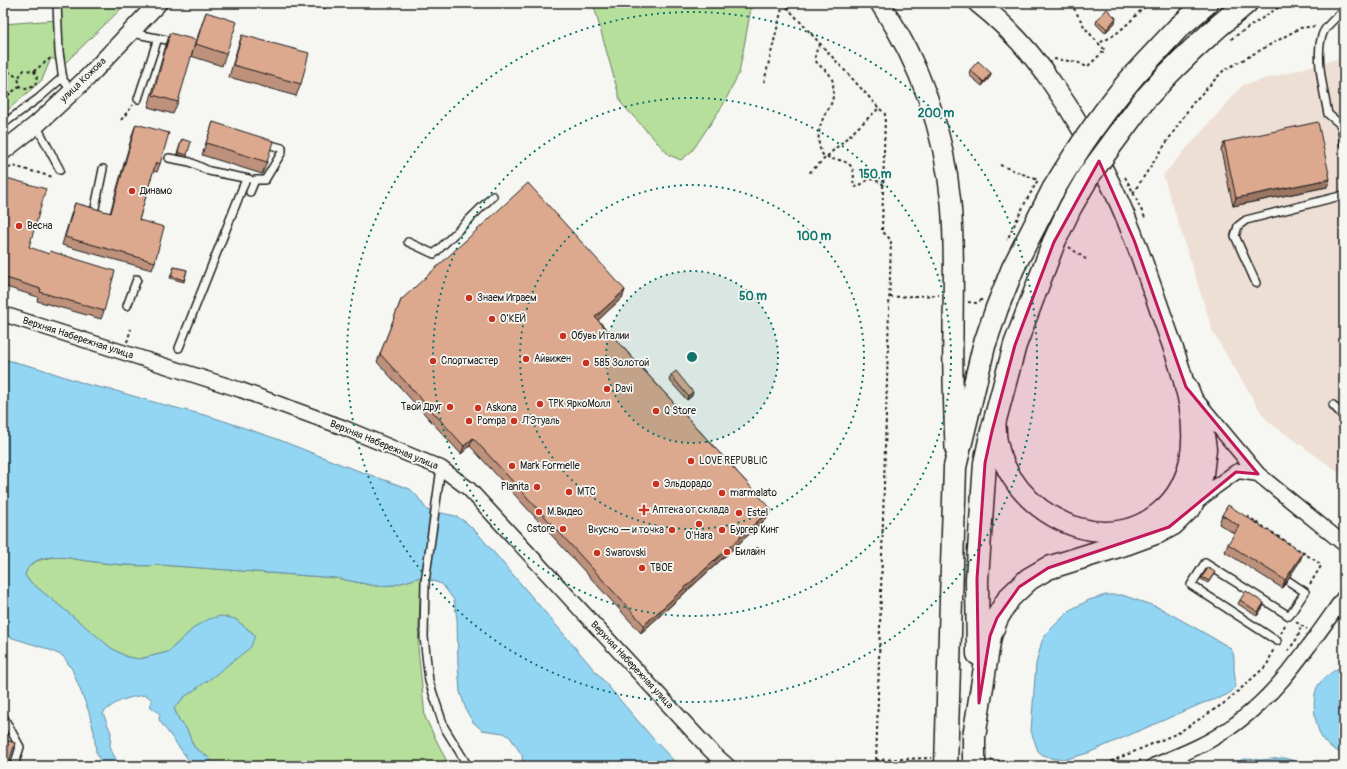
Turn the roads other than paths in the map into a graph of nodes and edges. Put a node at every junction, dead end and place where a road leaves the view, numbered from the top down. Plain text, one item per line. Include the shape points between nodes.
1 (57, 3) edge
2 (880, 3) edge
3 (978, 3) edge
4 (1206, 3) edge
5 (1246, 3) edge
6 (155, 4) edge
7 (1344, 10) edge
8 (130, 33) junction
9 (158, 38) junction
10 (185, 44) edge
11 (63, 77) junction
12 (73, 91) junction
13 (138, 99) road end
14 (3, 124) edge
15 (36, 125) junction
16 (253, 140) edge
17 (1344, 144) edge
18 (3, 151) edge
19 (169, 158) dead end
20 (103, 169) dead end
21 (60, 170) dead end
22 (246, 179) junction
23 (255, 180) junction
24 (250, 192) dead end
25 (493, 196) dead end
26 (1344, 196) edge
27 (95, 208) edge
28 (408, 242) dead end
29 (137, 279) dead end
30 (1256, 283) dead end
31 (127, 306) dead end
32 (3, 314) edge
33 (179, 348) dead end
34 (1186, 387) junction
35 (1333, 405) dead end
36 (1344, 417) edge
37 (996, 419) junction
38 (955, 467) junction
39 (440, 468) junction
40 (1258, 474) junction
41 (1191, 506) junction
42 (1344, 544) edge
43 (1287, 580) edge
44 (1344, 597) edge
45 (1277, 641) road end
46 (979, 703) junction
47 (3, 716) edge
48 (942, 761) edge
49 (980, 761) edge
50 (1149, 762) edge
51 (14, 766) edge
52 (468, 766) edge
53 (728, 766) edge

1 - 11 lane
2 - 38 main road via 901,36 931,104 948,184 954,260 952,336
3 - 34 main road via 992,14 1051,82 1110,181 1134,240
4 - 38 main road, bridge via 1173,33 1136,73 1045,185 984,346
5 - 37 main road, bridge via 1216,27 1146,99 1089,175 1070,208 1060,244 1015,345
6 - 8 street, улица Кожова
7 - 17 lane via 1324,32 1319,56 1328,114 1341,125
8 - 9 lane
8 - 12 street, улица Кожова
9 - 10 lane
9 - 13 lane
11 - 12 lane
11 - 14 lane
12 - 15 street, улица Кожова
15 - 18 street, улица Кожова
15 - 21 lane
16 - 23 lane via 282,148 265,180
19 - 22 lane
20 - 27 lane
22 - 23 lane
22 - 33 lane
23 - 24 lane
25 - 28 lane via 434,254
26 - 30 lane via 1246,220 1238,226 1235,236
29 - 31 lane
32 - 39 street, Верхняя Набережная улица via 241,390 342,427
34 - 37 main road via 1192,442 1181,485 1173,498 1150,520 1122,530 1078,528 1034,504 1021,490 1002,458 997,444
34 - 40 street
34 - 41 main road via 1199,418 1205,449 1202,474
35 - 36 lane
37 - 46 main road via 986,463 980,528 977,579
38 - 48 main road
39 - 52 lane via 425,582 424,638 429,681 444,727
39 - 53 street, Верхняя Набережная улица via 469,489
40 - 41 street via 1236,472
40 - 42 street
41 - 46 main road via 1173,524 1158,532 1048,568 1020,587 1009,598 990,636
43 - 45 lane via 1305,592 1289,616 1204,563 1191,585
44 - 50 street via 1286,675 1243,719 1222,734 1189,751
46 - 49 main road via 974,737
47 - 51 lane via 20,747

